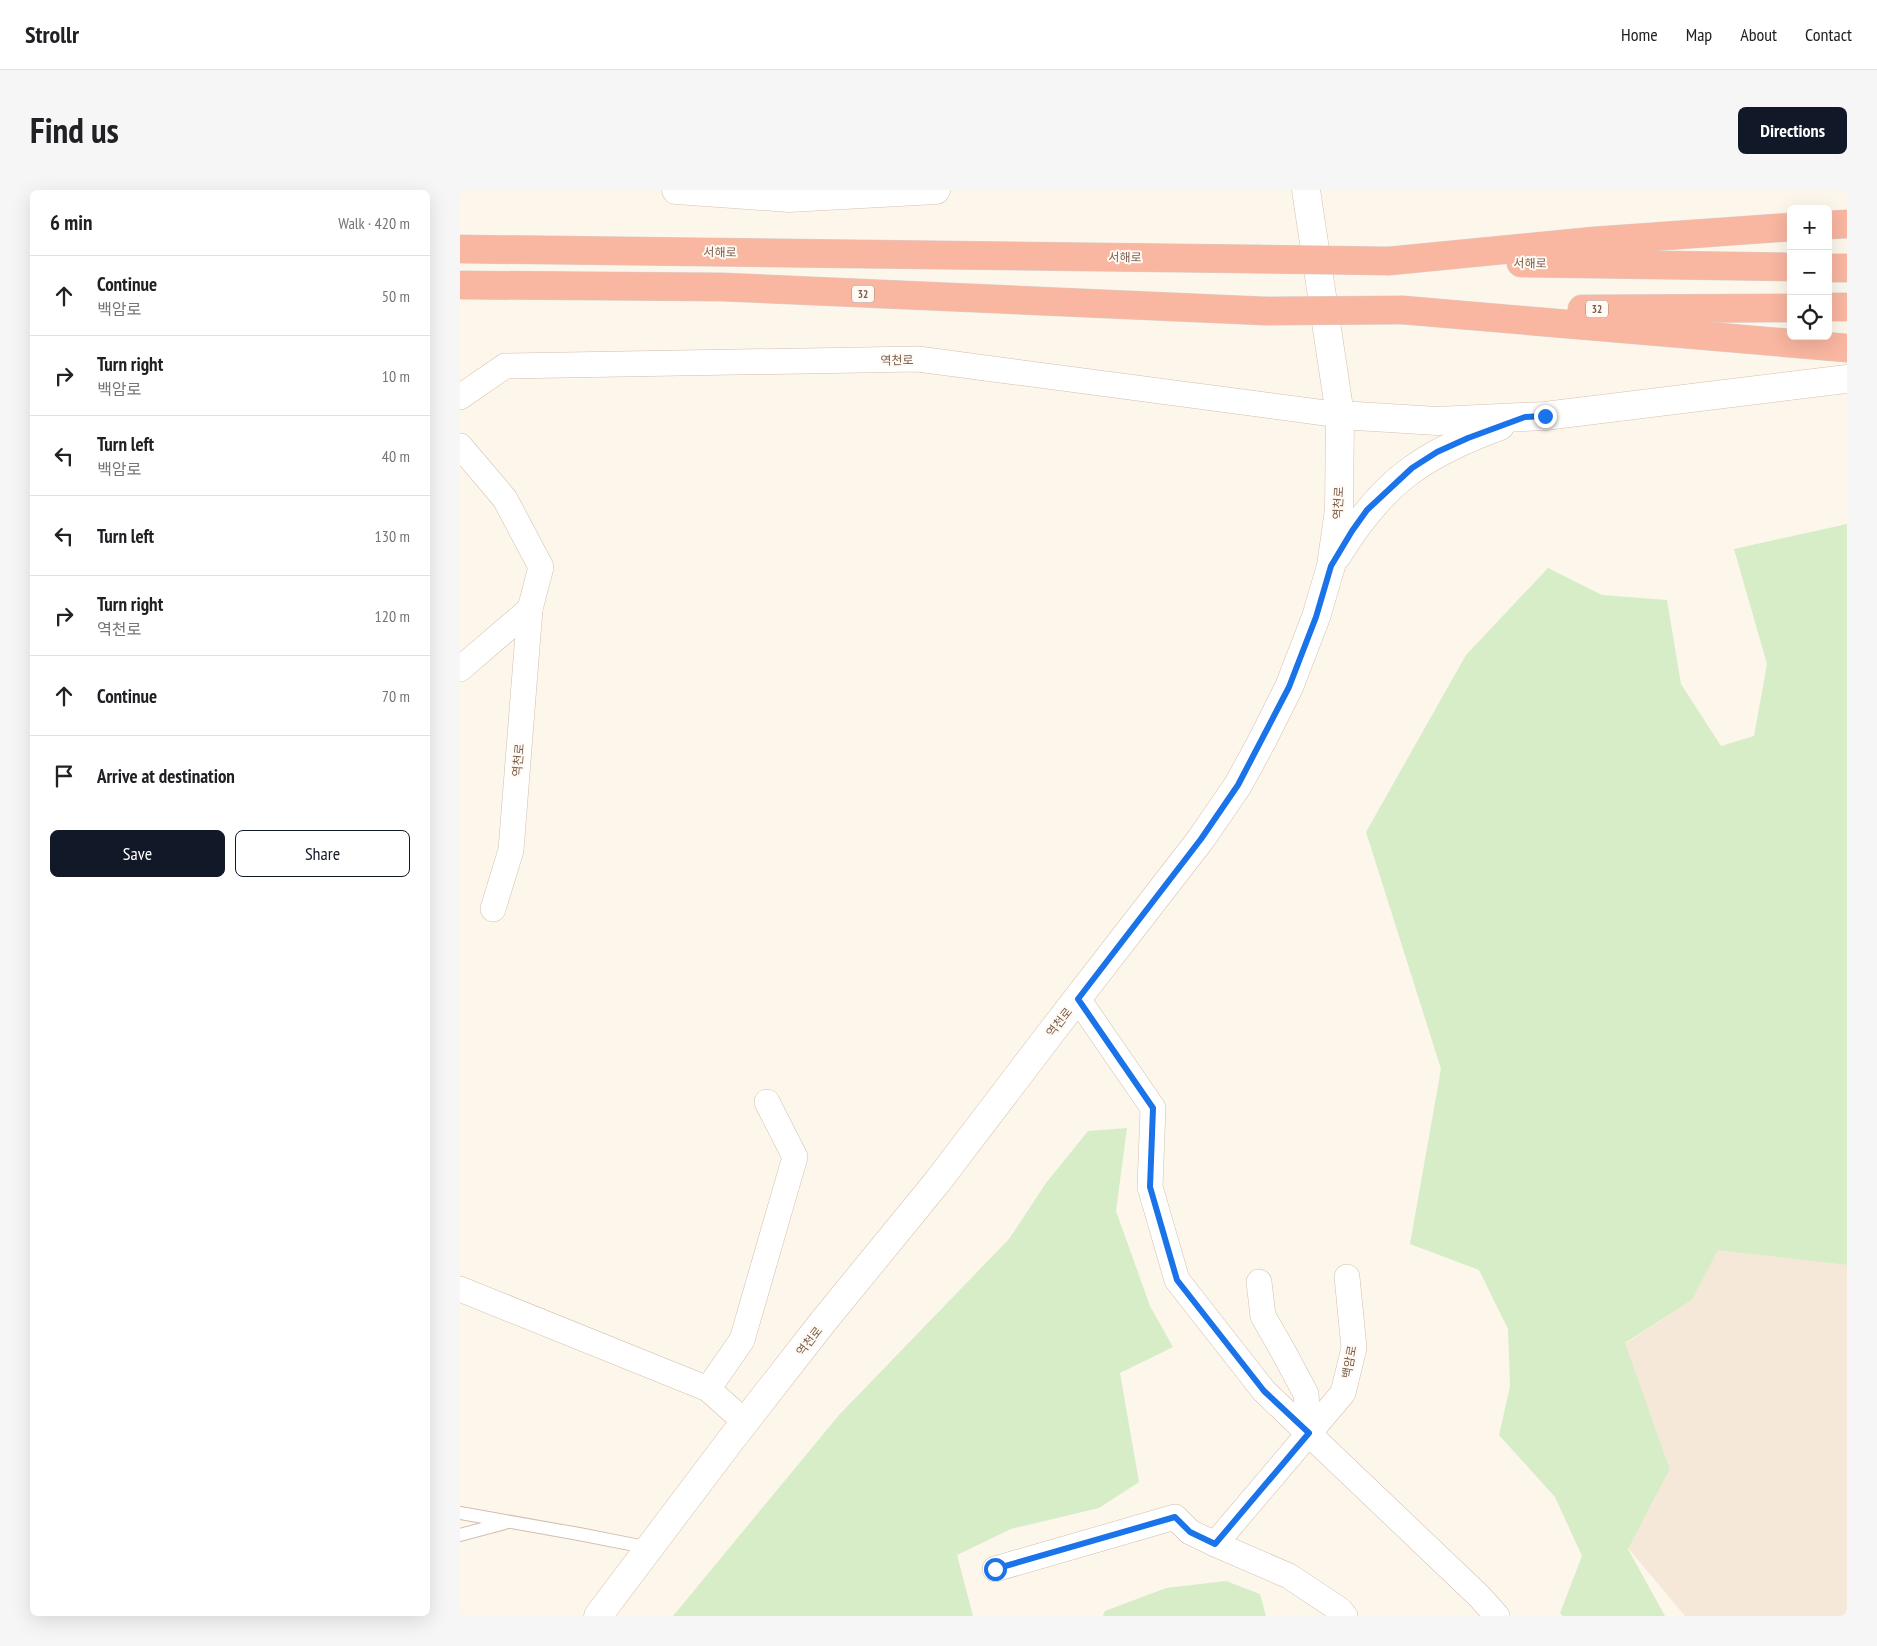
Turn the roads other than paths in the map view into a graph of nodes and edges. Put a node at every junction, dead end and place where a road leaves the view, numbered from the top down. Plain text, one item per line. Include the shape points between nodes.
1 (676, 190) edge
2 (936, 190) edge
3 (1306, 190) edge
4 (1847, 224) edge
5 (1832, 225) edge
6 (1787, 227) edge
7 (460, 248) edge
8 (1390, 261) junction
9 (1787, 267) edge
10 (1832, 268) edge
11 (1847, 268) edge
12 (460, 285) edge
13 (1847, 307) edge
14 (1787, 308) edge
15 (1832, 308) edge
16 (1403, 310) junction
17 (1847, 348) edge
18 (1847, 379) edge
19 (460, 397) edge
20 (1340, 415) junction
21 (1525, 417) junction
22 (460, 446) edge
23 (1331, 566) junction
24 (530, 609) junction
25 (460, 669) edge
26 (493, 909) dead end
27 (1078, 999) junction
28 (767, 1102) dead end
29 (1347, 1277) dead end
30 (1259, 1282) dead end
31 (460, 1289) edge
32 (708, 1389) junction
33 (746, 1422) junction
34 (1309, 1433) junction
35 (460, 1513) edge
36 (510, 1522) junction
37 (460, 1535) edge
38 (1215, 1544) junction
39 (650, 1548) junction
40 (995, 1569) dead end
41 (598, 1616) edge
42 (1345, 1616) edge
43 (1498, 1616) edge

1 - 2 street via 789,198
3 - 20 street, 역천로
4 - 5 highway
6 - 8 highway via 1594,240
7 - 8 highway, 서해로, bridge
8 - 9 highway, 서해로
10 - 11 highway
12 - 16 highway, 32, bridge via 722,288 1265,311
13 - 15 highway
14 - 16 highway, 32
16 - 17 highway
18 - 21 street
19 - 20 street, 역천로 via 505,366 918,359
20 - 21 street via 1437,421
20 - 23 street, 역천로 via 1339,510
21 - 23 street via 1468,438 1412,468 1367,510
22 - 24 street, 역천로 via 505,500 541,567
23 - 27 street, 역천로 via 1316,617 1289,687 1238,785 1201,839
24 - 25 street
24 - 26 street, 역천로 via 511,850
27 - 33 street, 역천로
27 - 34 street via 1153,1108 1150,1187 1177,1280 1264,1391
28 - 32 street via 795,1157 742,1340
29 - 34 street, 백암로 via 1354,1348 1348,1375 1343,1393
30 - 34 street via 1262,1316 1306,1394
31 - 32 street
32 - 33 street
33 - 39 street, 역천로
34 - 38 street, 백암로
34 - 43 street
35 - 36 lane
36 - 37 lane
36 - 39 lane
38 - 40 street via 1190,1532 1175,1517
38 - 42 street via 1289,1576
39 - 41 street, 역천로

